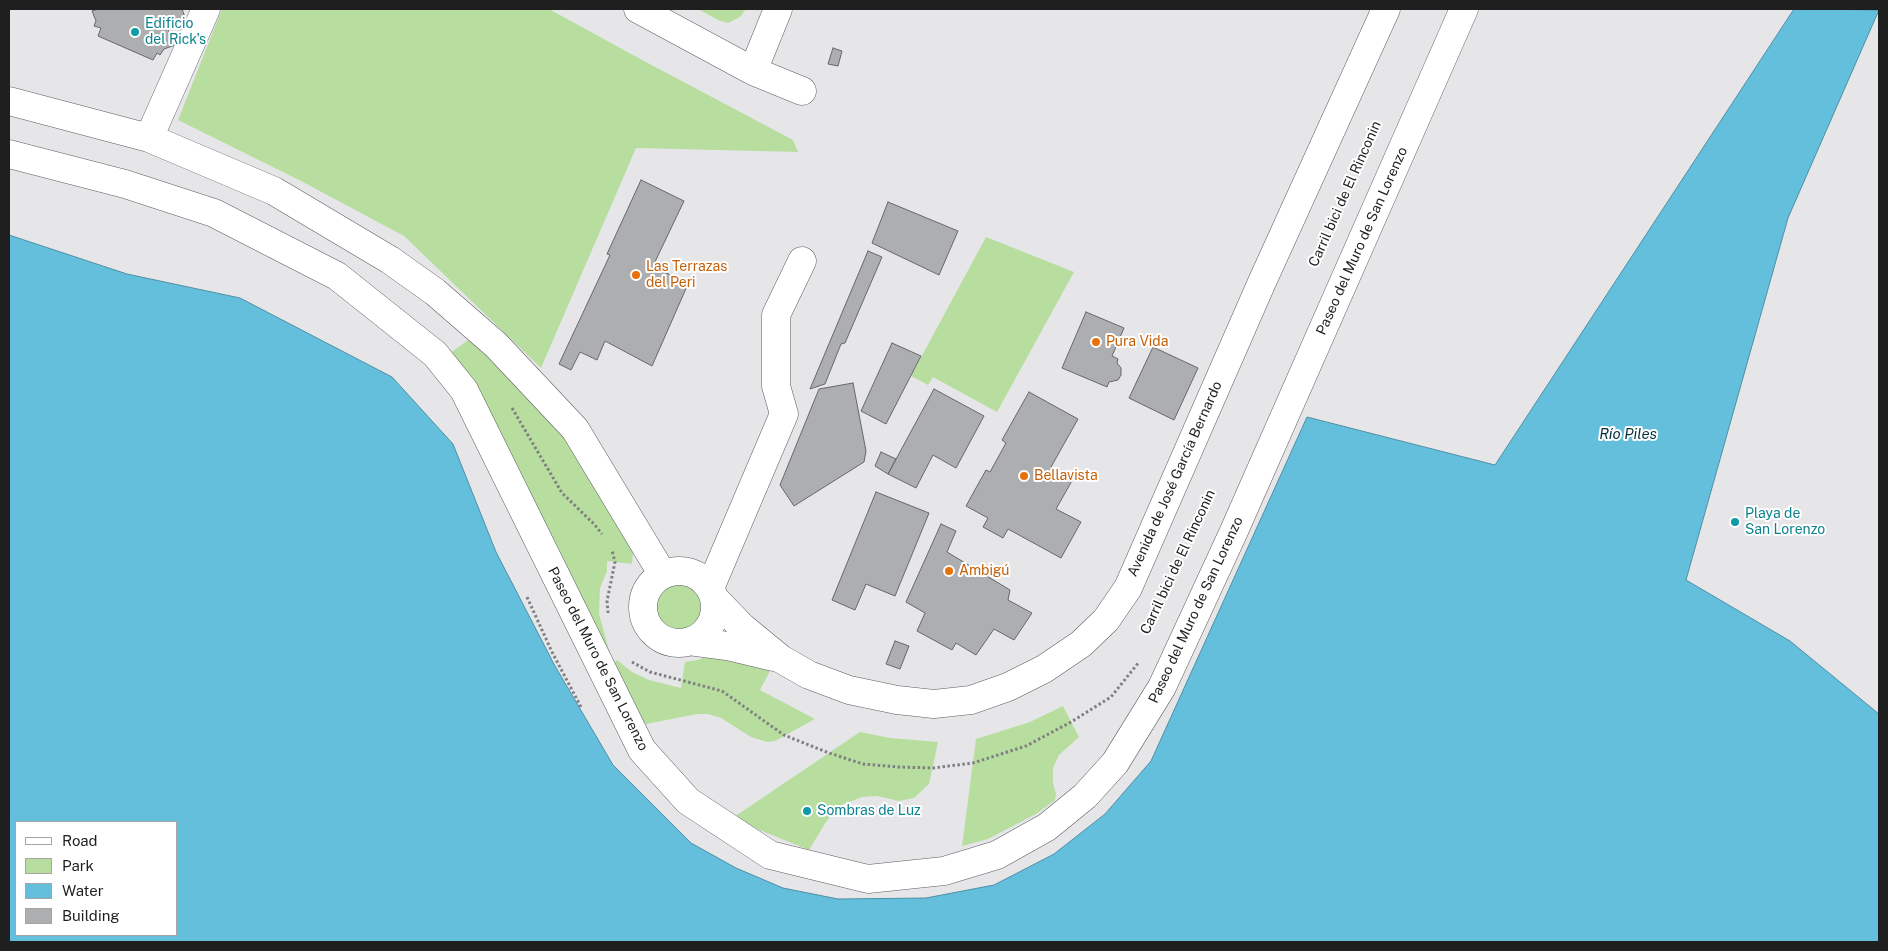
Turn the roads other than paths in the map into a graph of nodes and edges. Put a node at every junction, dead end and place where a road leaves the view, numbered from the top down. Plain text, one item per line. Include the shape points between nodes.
1 (206, 9) edge
2 (638, 9) edge
3 (778, 9) edge
4 (1386, 9) edge
5 (1464, 9) edge
6 (753, 70) junction
7 (802, 91) dead end
8 (9, 101) edge
9 (150, 138) junction
10 (9, 154) edge
11 (802, 261) dead end
12 (662, 575) junction
13 (712, 593) junction
14 (689, 641) junction
15 (781, 659) junction

1 - 9 street
2 - 6 street
3 - 6 street
4 - 15 street, Avenida de José García Bernardo via 1128,588 1106,620 1081,644 1044,669 971,700 934,704 849,690 809,675
5 - 10 street, Paseo del Muro de San Lorenzo via 1162,687 1115,763 1085,796 1047,827 997,855 944,871 868,879 770,855 688,801 642,750 464,390 435,354 337,276 214,213 125,184
6 - 7 street
8 - 9 street
9 - 12 street via 274,191 390,260 435,292 496,345 576,429
11 - 13 street via 776,315 776,386 784,414
12 - 13 street via 684,571 694,574
12 - 14 street via 647,591 644,614 656,634 678,643
13 - 14 street via 714,618 700,636
13 - 15 street, Avenida de José García Bernardo via 742,627
14 - 15 street, Avenida de José García Bernardo

